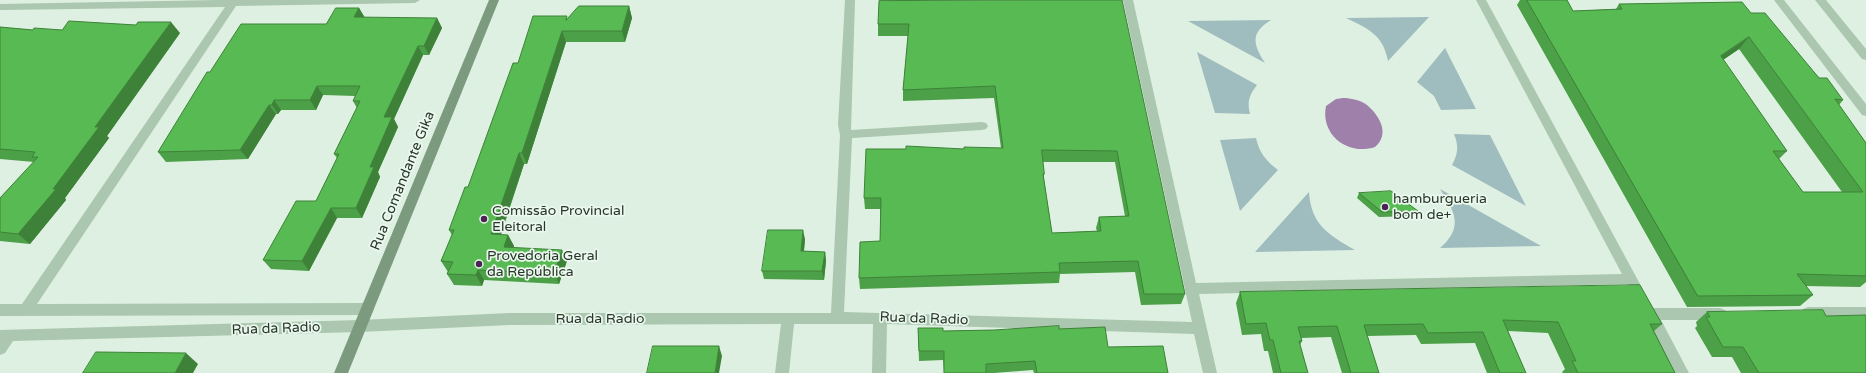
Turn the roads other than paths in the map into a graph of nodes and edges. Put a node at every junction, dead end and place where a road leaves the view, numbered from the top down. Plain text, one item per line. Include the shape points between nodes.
1 (415, 0) edge
2 (494, 0) edge
3 (850, 0) edge
4 (1128, 0) edge
5 (1481, 0) edge
6 (1779, 0) edge
7 (1820, 0) edge
8 (234, 3) junction
9 (0, 7) edge
10 (1866, 56) edge
11 (1866, 112) edge
12 (982, 126) dead end
13 (846, 135) junction
14 (1632, 279) junction
15 (1191, 289) junction
16 (367, 309) junction
17 (0, 310) edge
18 (26, 310) junction
19 (1866, 313) edge
20 (1731, 314) edge
21 (1794, 314) edge
22 (1651, 315) junction
23 (788, 318) junction
24 (836, 318) junction
25 (880, 318) junction
26 (360, 326) junction
27 (1200, 328) junction
28 (4, 336) edge
29 (0, 349) edge
30 (341, 373) edge
31 (782, 373) edge
32 (879, 373) edge
33 (1210, 373) edge
34 (1682, 373) edge

1 - 8 street
2 - 16 street, Rua Comandante Gika
3 - 13 street via 844,125
4 - 15 street
5 - 14 street
6 - 11 street
7 - 10 street
8 - 9 street
8 - 18 street
12 - 13 street
13 - 24 street
14 - 15 street
14 - 22 street
15 - 27 street
16 - 18 street, Rua da Radio
16 - 26 street, Rua Comandante Gika
17 - 18 street, Rua da Radio
19 - 21 street
20 - 22 street
22 - 34 street
23 - 24 street, Rua da Radio
23 - 26 street, Rua da Radio via 510,319
23 - 31 street
24 - 25 street, Rua da Radio
25 - 27 street, Rua da Radio
25 - 32 street
26 - 28 street, Rua da Radio
26 - 30 street, Rua Comandante Gika
27 - 33 street
28 - 29 street

